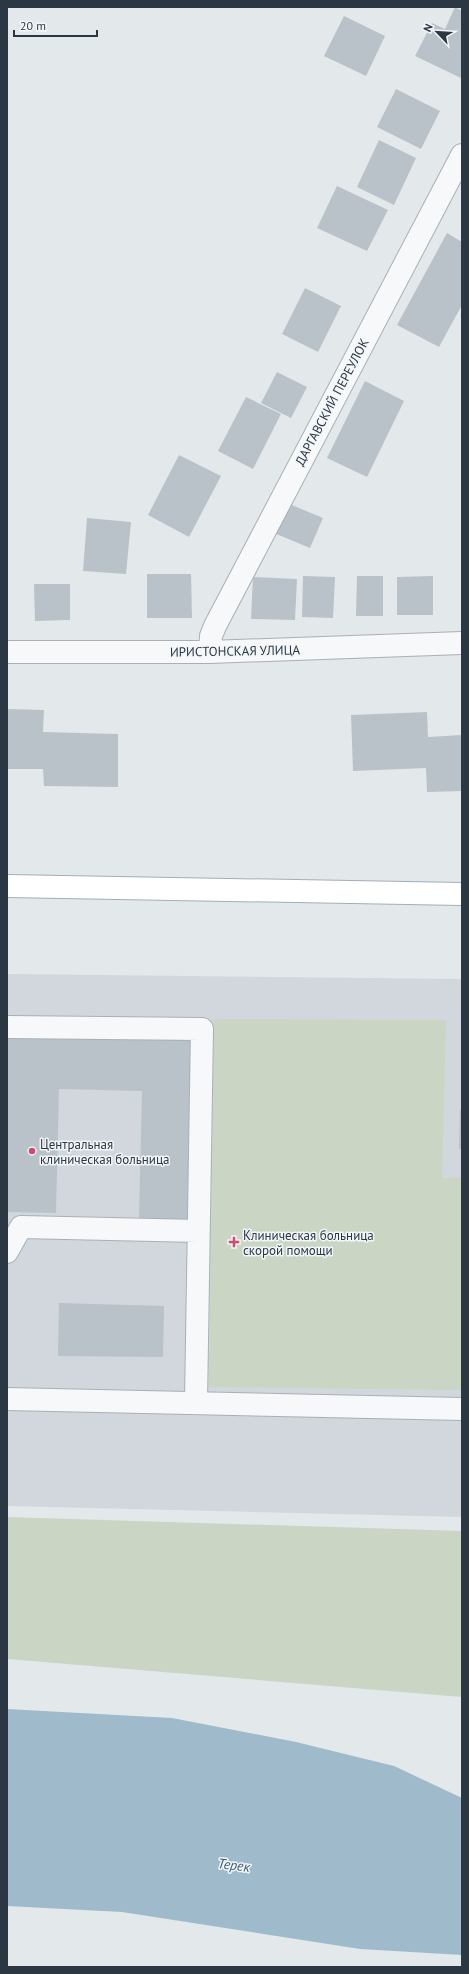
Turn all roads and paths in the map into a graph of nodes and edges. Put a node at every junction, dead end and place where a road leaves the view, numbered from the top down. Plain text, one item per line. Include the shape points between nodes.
1 (462, 155) edge
2 (462, 643) edge
3 (7, 652) edge
4 (210, 652) junction
5 (7, 886) edge
6 (462, 894) edge
7 (7, 1027) edge
8 (198, 1232) junction
9 (7, 1252) edge
10 (7, 1399) edge
11 (196, 1403) junction
12 (462, 1409) edge

1 - 4 street, ДАРГАВСКИЙ ПЕРЕУЛОК via 215,626 211,636
2 - 4 street, ИРИСТОНСКАЯ УЛИЦА
3 - 4 street, ИРИСТОНСКАЯ УЛИЦА
5 - 6 main road
7 - 8 street via 202,1029
8 - 9 street via 21,1227
8 - 11 street
10 - 11 street
11 - 12 street

